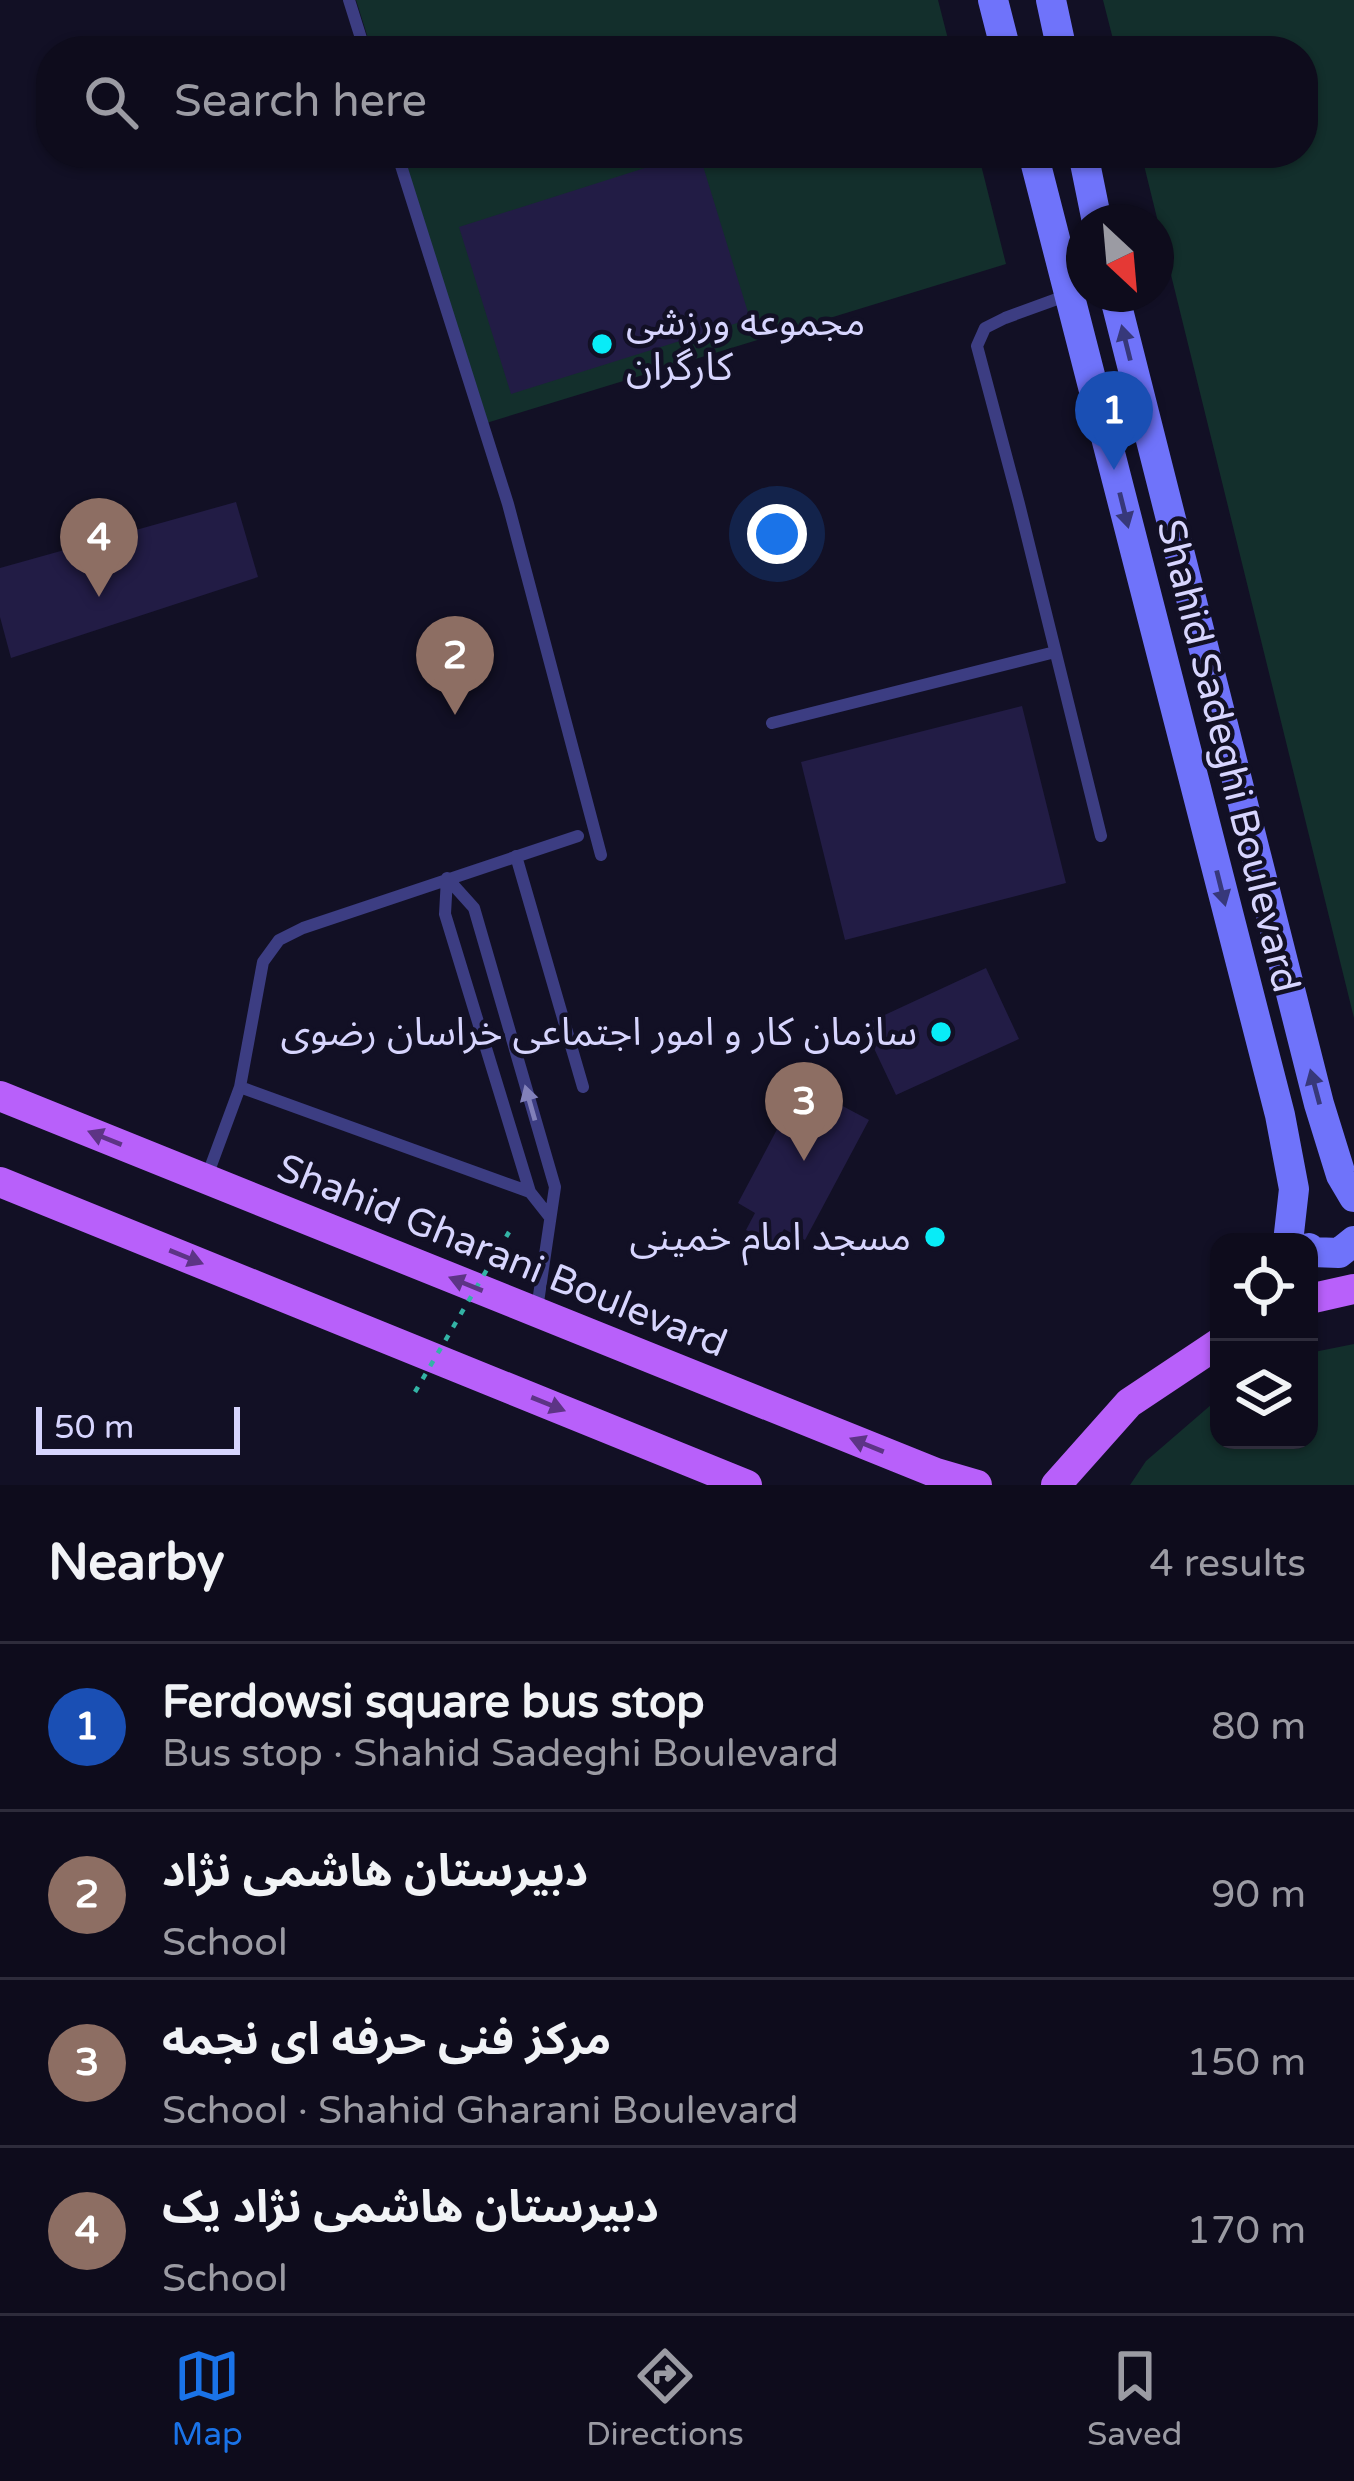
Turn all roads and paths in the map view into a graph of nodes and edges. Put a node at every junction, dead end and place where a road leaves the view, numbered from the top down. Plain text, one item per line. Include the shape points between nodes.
1 (349, 0) edge
2 (993, 0) edge
3 (1051, 0) edge
4 (360, 36) edge
5 (1002, 36) edge
6 (1058, 36) edge
7 (403, 168) edge
8 (1037, 168) edge
9 (1086, 168) edge
10 (1093, 204) edge
11 (1066, 282) edge
12 (1066, 295) edge
13 (1074, 312) edge
14 (1119, 312) edge
15 (1055, 652) junction
16 (772, 723) dead end
17 (578, 836) dead end
18 (1101, 836) dead end
19 (601, 855) dead end
20 (516, 856) junction
21 (447, 878) junction
22 (240, 1087) junction
23 (583, 1088) dead end
24 (0, 1096) edge
25 (206, 1179) junction
26 (0, 1182) edge
27 (530, 1192) junction
28 (1354, 1197) edge
29 (549, 1216) junction
30 (1290, 1226) edge
31 (509, 1232) dead end
32 (1354, 1241) edge
33 (1318, 1252) edge
34 (1354, 1289) edge
35 (1318, 1297) edge
36 (537, 1312) junction
37 (1210, 1349) edge
38 (415, 1392) dead end
39 (972, 1484) edge
40 (747, 1485) edge
41 (1056, 1485) edge

1 - 4 lane
2 - 5 main road
3 - 6 main road
7 - 19 lane via 508,504
8 - 11 main road, Shahid Sadeghi Boulevard
9 - 10 main road
12 - 15 lane via 986,328 977,346
13 -> 30 main road, Shahid Sadeghi Boulevard via 1280,1115 1294,1189
28 -> 14 main road, Shahid Sadeghi Boulevard via 1319,1104
15 - 16 lane
15 - 18 lane
17 - 20 lane
20 - 21 lane
20 - 23 lane
21 - 22 lane via 279,940 263,962
21 - 27 lane via 445,914
29 -> 21 lane via 555,1187 474,908
22 - 25 lane
22 - 27 lane
25 -> 24 main road, Shahid Gharani Boulevard
36 -> 25 main road, Shahid Gharani Boulevard
26 -> 40 main road
27 - 29 lane
29 - 36 lane
31 - 38 path, bridge
32 - 33 main road via 1339,1253
34 - 35 main road
39 -> 36 main road, Shahid Gharani Boulevard
37 - 41 main road via 1130,1402

